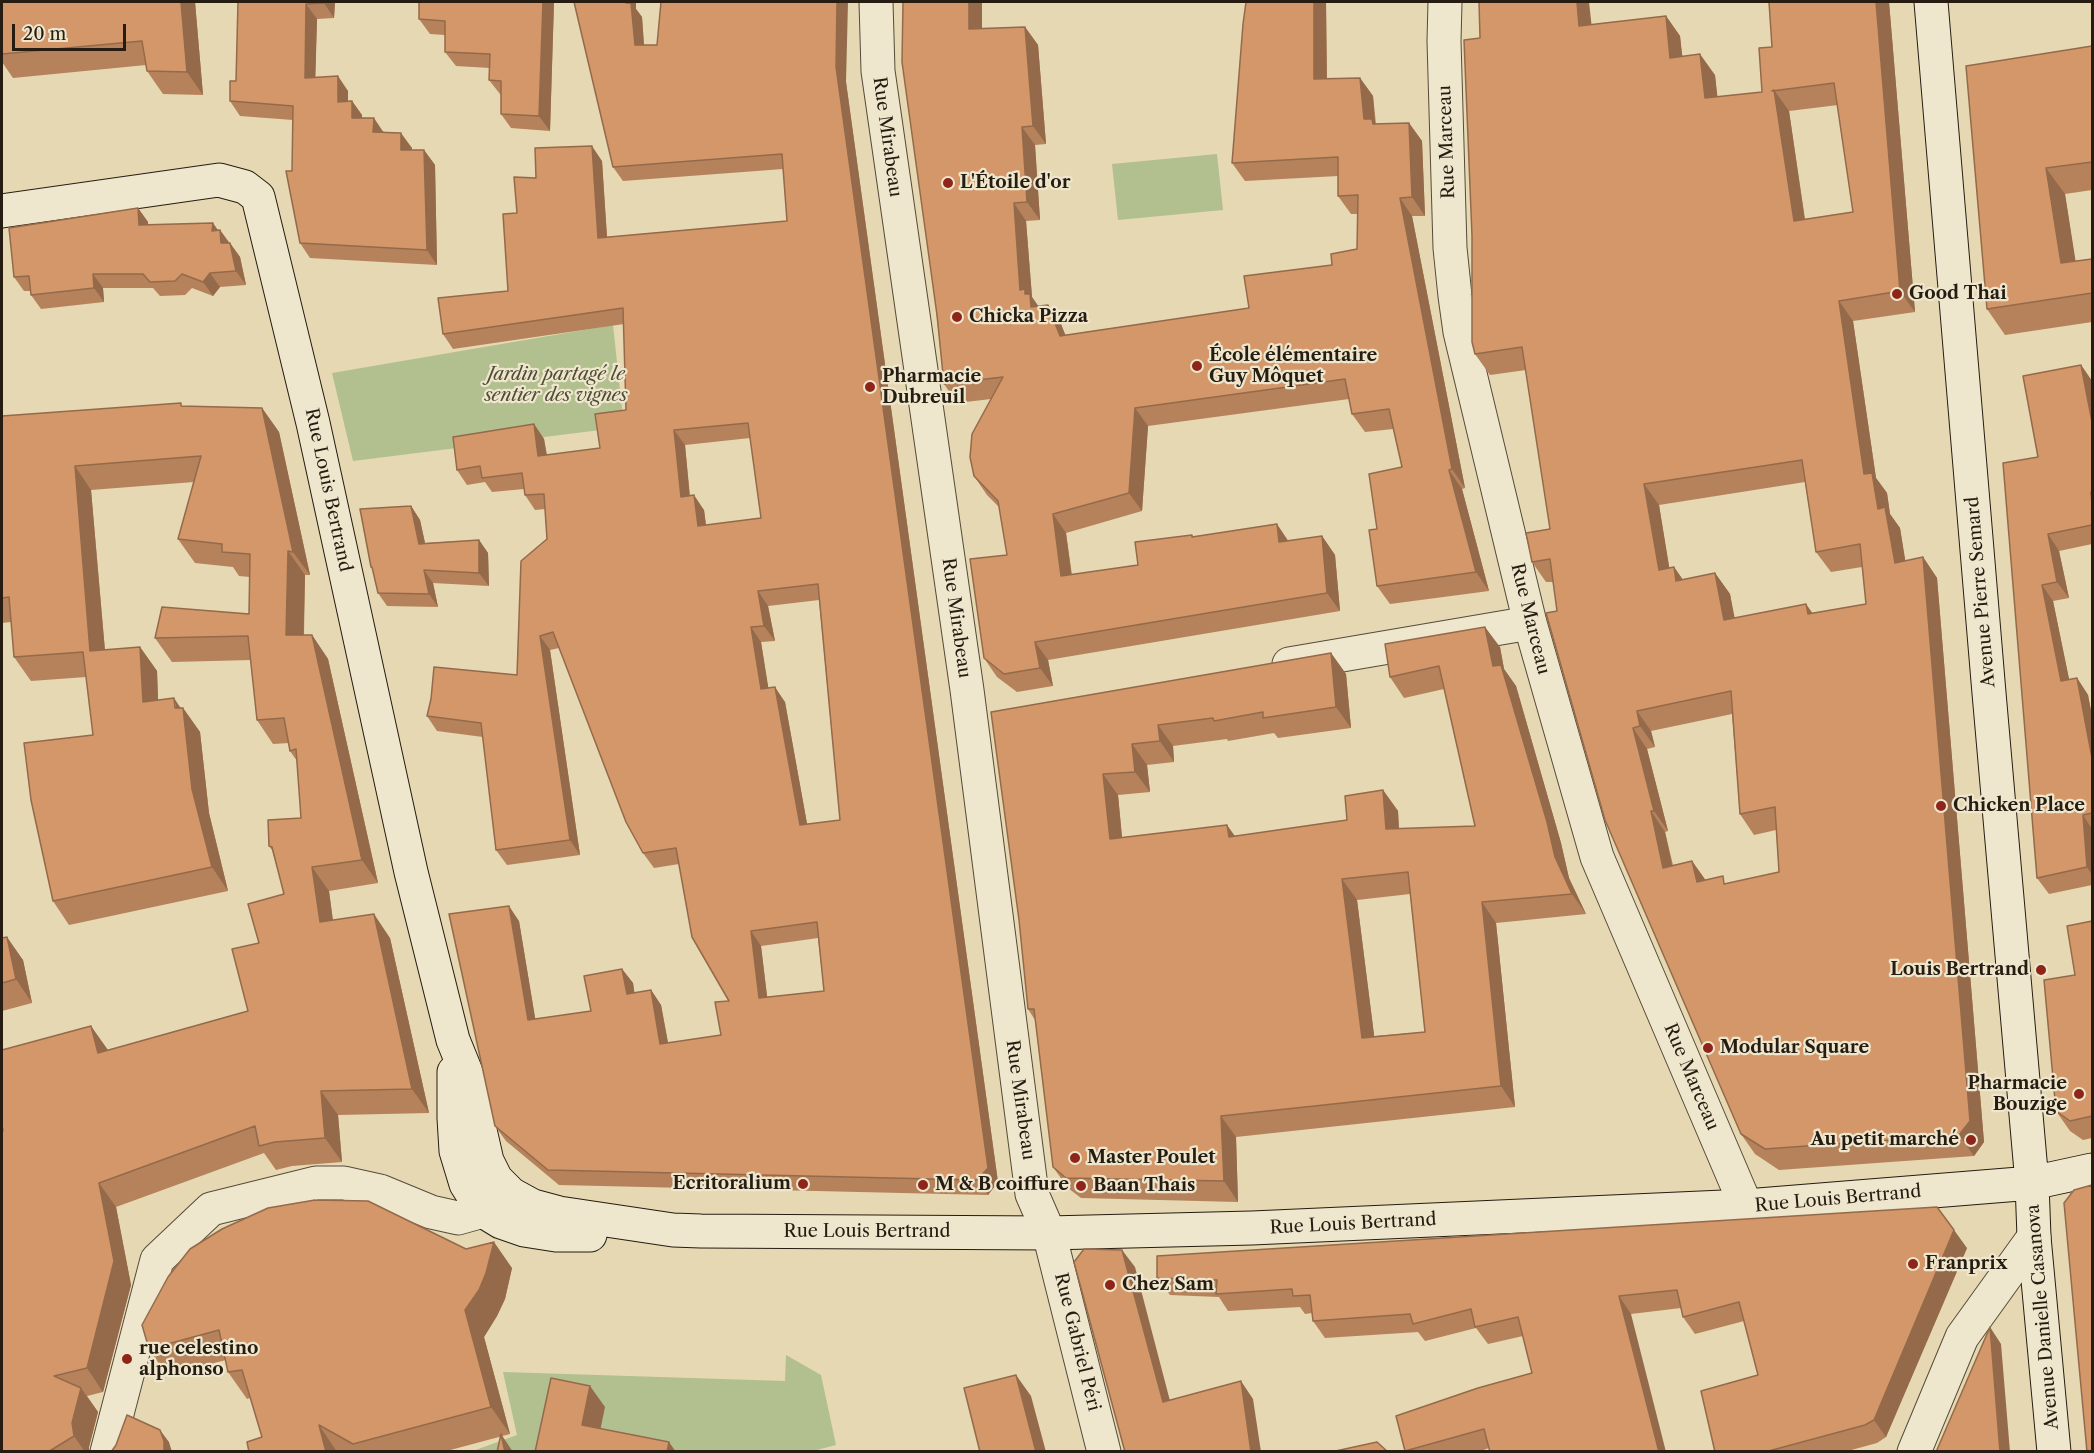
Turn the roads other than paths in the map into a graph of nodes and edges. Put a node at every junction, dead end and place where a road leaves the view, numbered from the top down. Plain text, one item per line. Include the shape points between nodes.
1 (876, 2) edge
2 (1445, 2) edge
3 (1931, 2) edge
4 (2, 210) edge
5 (1530, 623) junction
6 (1264, 668) edge
7 (453, 1040) junction
8 (2092, 1170) edge
9 (2032, 1183) junction
10 (1746, 1206) junction
11 (483, 1211) junction
12 (673, 1230) junction
13 (1049, 1233) junction
14 (2034, 1237) junction
15 (107, 1452) edge
16 (1104, 1452) edge
17 (1914, 1452) edge
18 (2054, 1452) edge

1 - 13 street, Rue Mirabeau via 878,71 983,716 1032,1194
2 - 5 street, Rue Marceau via 1455,296 1460,332
3 - 9 street, Avenue Pierre Semard
4 - 7 street, Rue Louis Bertrand via 219,180 245,187 258,197 313,423 411,872
5 - 6 street
5 - 10 street, Rue Marceau via 1597,857
7 - 11 street, Rue Louis Bertrand via 456,1151 466,1184
7 - 12 street, Rue Louis Bertrand via 468,1077 487,1161 496,1179 511,1194 533,1206 559,1213
8 - 9 street, Rue Louis Bertrand
9 - 10 street, Rue Louis Bertrand
9 - 14 street, Avenue Danielle Casanova
10 - 13 street, Rue Louis Bertrand
11 - 12 street, Rue Louis Bertrand via 524,1230 556,1235
11 - 15 street via 458,1218 344,1183 316,1183 211,1209 157,1260
12 - 13 street, Rue Louis Bertrand
13 - 16 street, Rue Gabriel Péri
14 - 17 street via 1962,1337
14 - 18 street, Avenue Danielle Casanova

